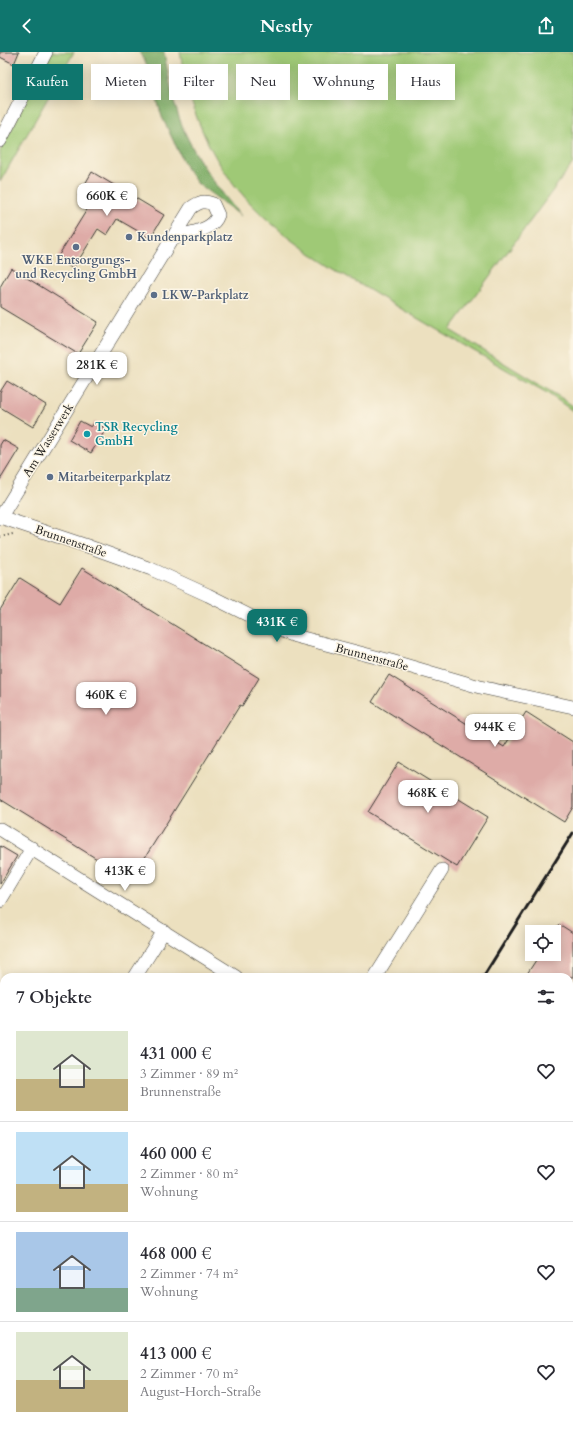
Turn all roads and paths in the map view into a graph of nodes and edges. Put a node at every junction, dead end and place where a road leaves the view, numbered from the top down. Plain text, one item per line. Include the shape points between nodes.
1 (46, 52) edge
2 (0, 141) edge
3 (172, 240) dead end
4 (0, 518) edge
5 (573, 707) edge
6 (0, 829) edge
7 (32, 848) junction
8 (442, 870) dead end
9 (0, 901) edge
10 (164, 931) junction
11 (138, 973) edge
12 (230, 973) edge
13 (378, 973) edge

1 - 2 street
3 - 4 street, Am Wasserwerk
4 - 5 street, Brunnenstraße via 151,569 295,636 480,687
6 - 7 street
7 - 9 street
7 - 10 street
8 - 13 street
10 - 11 street
10 - 12 street

